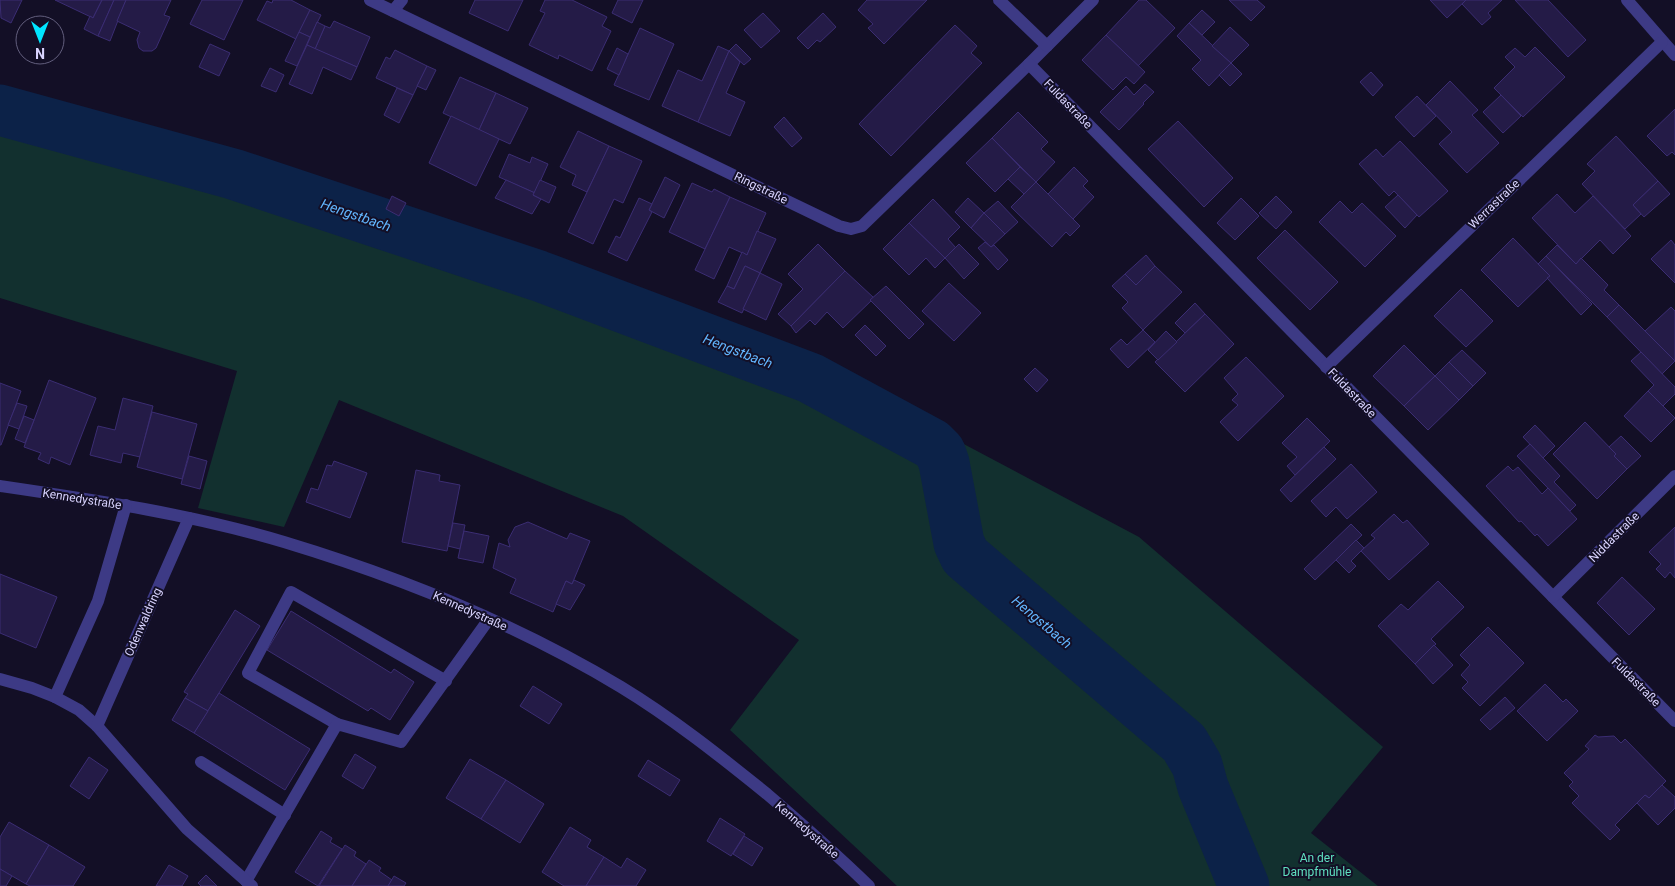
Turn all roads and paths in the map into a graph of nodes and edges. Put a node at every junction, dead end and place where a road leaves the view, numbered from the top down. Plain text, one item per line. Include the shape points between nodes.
1 (370, 0) edge
2 (402, 0) edge
3 (999, 0) edge
4 (1093, 0) edge
5 (1627, 0) edge
6 (393, 12) junction
7 (1662, 42) junction
8 (1047, 46) junction
9 (1675, 55) edge
10 (1029, 64) junction
11 (1326, 367) junction
12 (1675, 476) edge
13 (0, 486) edge
14 (126, 505) junction
15 (188, 518) junction
16 (1553, 598) junction
17 (489, 619) junction
18 (0, 679) edge
19 (446, 681) junction
20 (55, 697) junction
21 (1675, 722) edge
22 (337, 724) junction
23 (97, 726) junction
24 (201, 762) dead end
25 (285, 815) junction
26 (249, 884) edge
27 (869, 886) edge

1 - 6 street, Ringstraße
2 - 6 street
3 - 8 street
4 - 8 street, Ringstraße
5 - 7 street
6 - 10 street, Ringstraße via 839,226 851,228 862,226
7 - 9 street
7 - 11 street, Werrastraße
8 - 10 street, Ringstraße
10 - 11 street, Fuldastraße
11 - 16 street, Fuldastraße
12 - 16 street, Niddastraße
13 - 14 street, Kennedystraße
14 - 15 street, Kennedystraße
14 - 20 street via 98,601
15 - 17 street, Kennedystraße via 282,541 362,567
15 - 23 street, Odenwaldring
16 - 21 street, Fuldastraße
17 - 19 street
17 - 27 street, Kennedystraße via 621,687 672,720 807,828
18 - 20 street
19 - 22 street via 401,742
19 - 22 street via 291,592 248,673
20 - 23 street
22 - 25 street
23 - 26 street via 187,829
24 - 25 street
25 - 26 street

